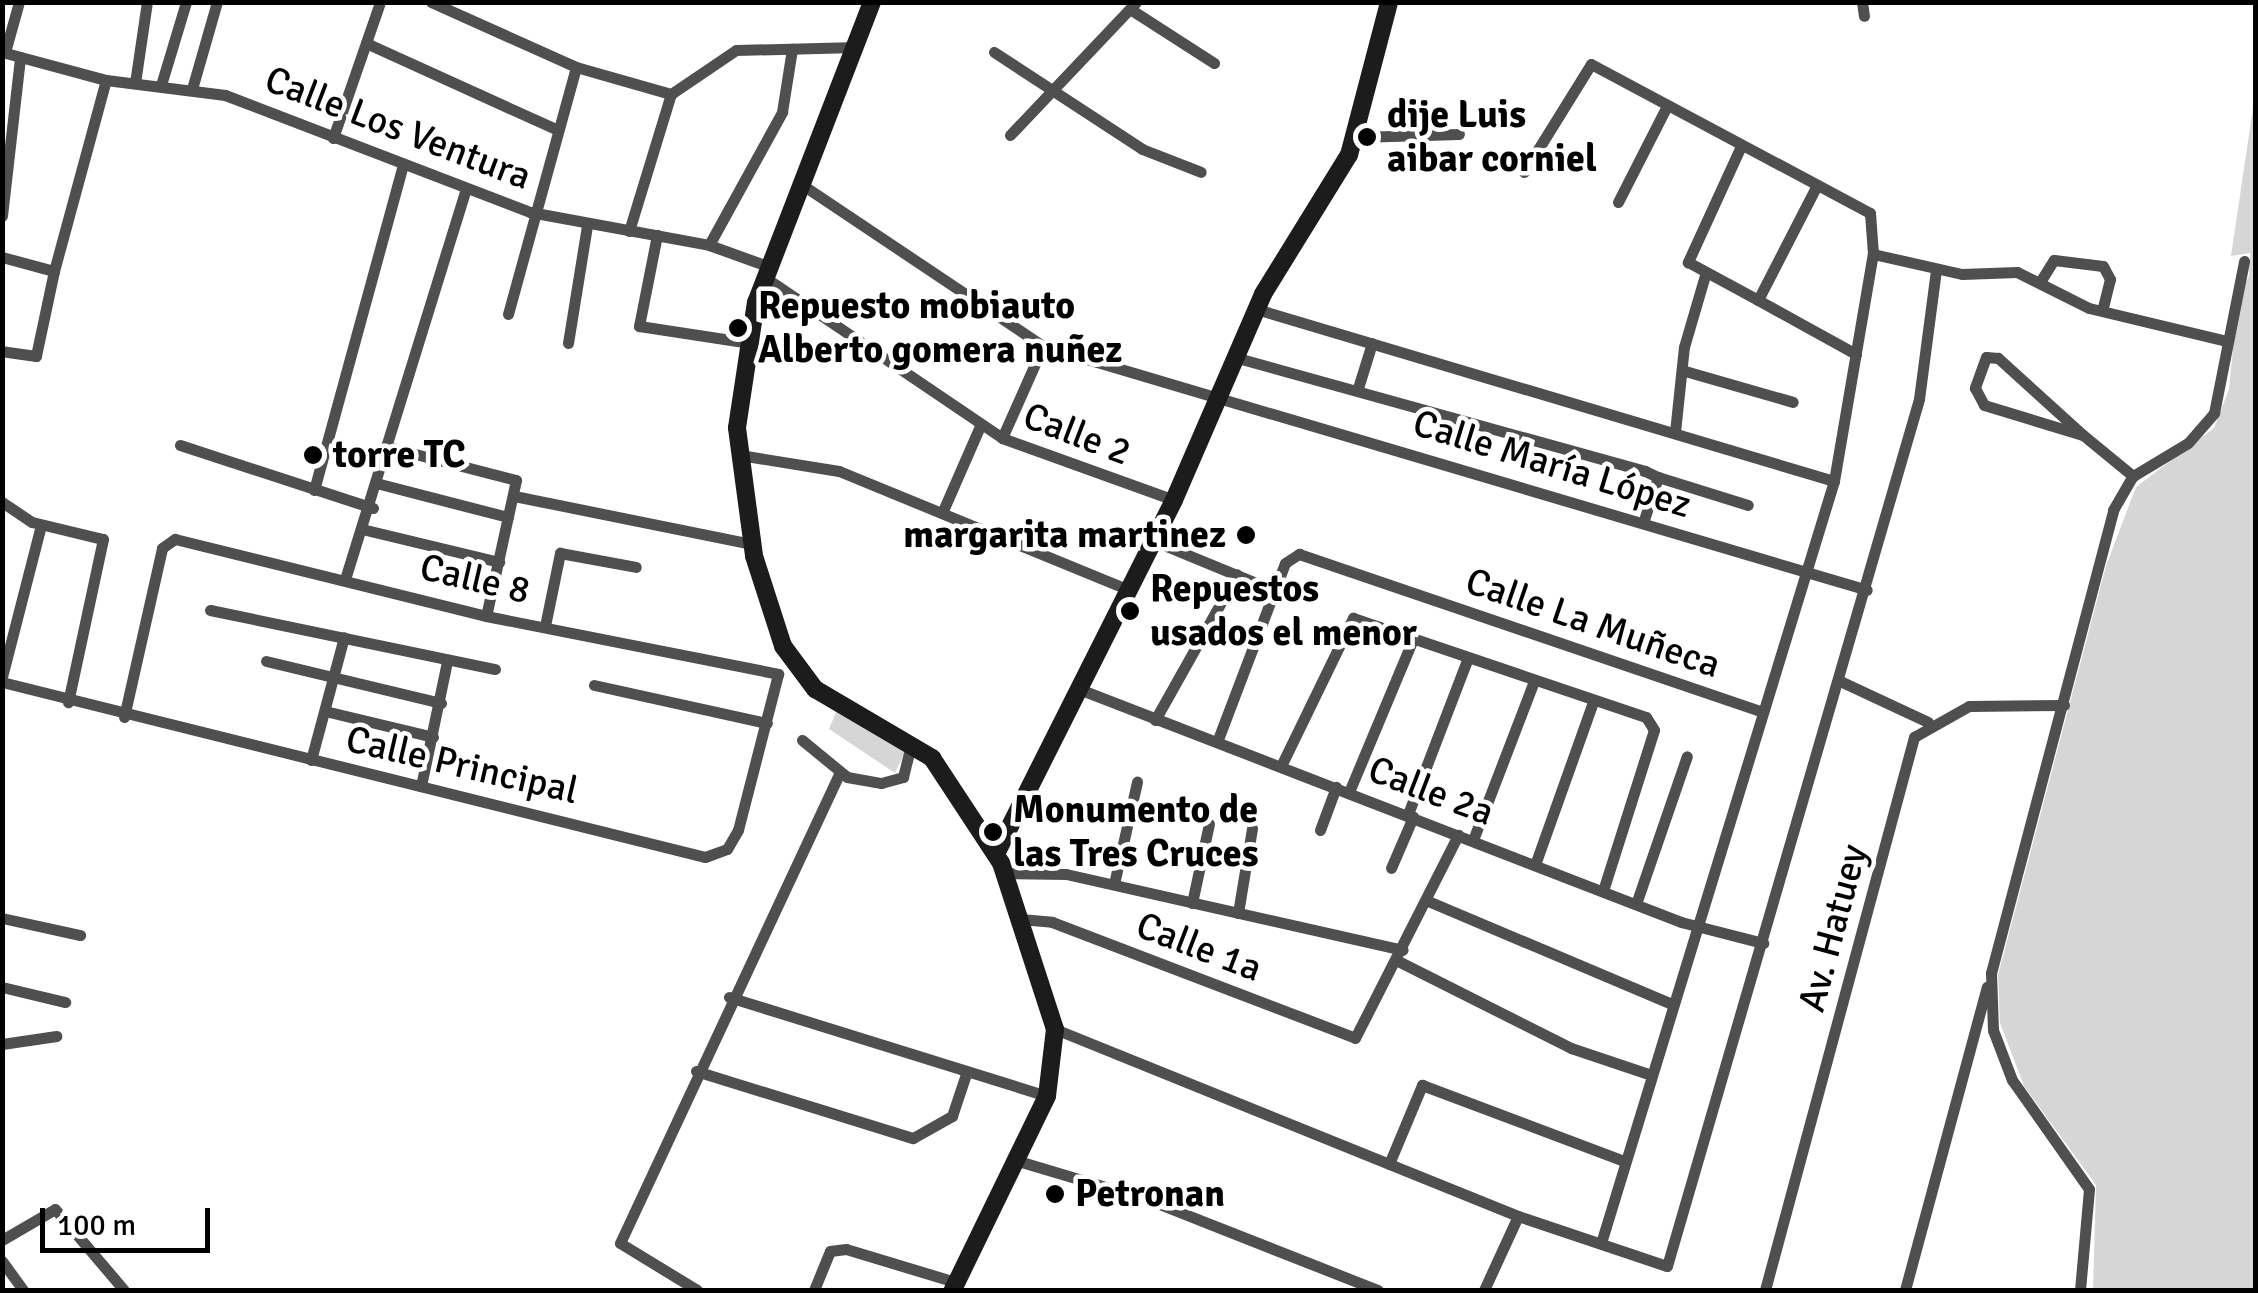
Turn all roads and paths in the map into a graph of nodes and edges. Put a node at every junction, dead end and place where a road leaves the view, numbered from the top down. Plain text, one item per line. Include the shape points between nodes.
1 (19, 2) edge
2 (147, 2) edge
3 (186, 2) edge
4 (217, 2) edge
5 (380, 2) edge
6 (431, 2) edge
7 (872, 2) edge
8 (1389, 2) edge
9 (1862, 2) edge
10 (1133, 6) edge
11 (1864, 16) dead end
12 (366, 43) junction
13 (858, 47) junction
14 (792, 49) junction
15 (4, 52) edge
16 (994, 52) dead end
17 (20, 57) junction
18 (1214, 63) dead end
19 (576, 66) junction
20 (106, 80) junction
21 (135, 83) junction
22 (161, 86) junction
23 (1054, 87) junction
24 (192, 88) junction
25 (670, 94) junction
26 (1667, 106) junction
27 (556, 130) junction
28 (1459, 134) dead end
29 (1010, 135) dead end
30 (1357, 137) junction
31 (333, 138) junction
32 (1741, 146) junction
33 (402, 169) junction
34 (1201, 172) dead end
35 (1524, 172) dead end
36 (1817, 185) junction
37 (806, 188) junction
38 (466, 191) junction
39 (1618, 202) dead end
40 (530, 212) junction
41 (2, 216) edge
42 (587, 226) junction
43 (629, 231) junction
44 (657, 235) junction
45 (709, 244) junction
46 (1873, 254) junction
47 (2, 257) edge
48 (2244, 261) dead end
49 (1936, 269) junction
50 (54, 271) junction
51 (768, 273) junction
52 (1704, 275) junction
53 (2040, 282) junction
54 (1758, 300) junction
55 (1256, 309) junction
56 (2102, 310) junction
57 (508, 314) dead end
58 (2226, 341) junction
59 (744, 342) junction
60 (568, 343) dead end
61 (1372, 343) junction
62 (1044, 346) junction
63 (2, 350) edge
64 (1856, 354) junction
65 (1234, 357) junction
66 (1685, 371) junction
67 (1358, 388) junction
68 (1219, 400) junction
69 (1793, 402) dead end
70 (980, 426) junction
71 (1675, 432) junction
72 (2083, 435) junction
73 (1002, 438) junction
74 (180, 445) dead end
75 (392, 448) junction
76 (740, 455) junction
77 (2133, 476) junction
78 (1658, 477) junction
79 (1834, 480) junction
80 (380, 484) junction
81 (314, 490) junction
82 (514, 496) junction
83 (1174, 500) junction
84 (2, 502) edge
85 (1748, 505) dead end
86 (373, 508) junction
87 (942, 512) junction
88 (508, 518) junction
89 (1643, 523) junction
90 (41, 525) junction
91 (366, 530) junction
92 (1154, 541) junction
93 (752, 544) junction
94 (498, 562) junction
95 (636, 567) dead end
96 (1806, 572) junction
97 (1237, 574) junction
98 (346, 576) junction
99 (1279, 581) junction
100 (1129, 590) junction
101 (1867, 590) junction
102 (210, 610) dead end
103 (486, 616) junction
104 (545, 626) junction
105 (344, 637) junction
106 (1412, 639) junction
107 (1468, 658) junction
108 (266, 661) dead end
109 (447, 662) junction
110 (495, 669) dead end
111 (786, 670) junction
112 (334, 678) junction
113 (2, 679) edge
114 (1534, 681) junction
115 (1840, 681) junction
116 (594, 685) dead end
117 (1079, 689) junction
118 (68, 702) junction
119 (1593, 702) junction
120 (441, 703) junction
121 (2064, 705) junction
122 (325, 711) junction
123 (1762, 712) junction
124 (124, 717) junction
125 (1155, 720) junction
126 (1928, 722) junction
127 (767, 723) junction
128 (433, 737) junction
129 (802, 740) dead end
130 (912, 740) junction
131 (1217, 742) junction
132 (1687, 756) dead end
133 (312, 760) junction
134 (1281, 766) junction
135 (840, 772) junction
136 (1138, 782) dead end
137 (421, 786) junction
138 (1336, 787) junction
139 (1349, 792) junction
140 (1410, 815) junction
141 (1208, 824) dead end
142 (1252, 828) dead end
143 (1320, 830) dead end
144 (1458, 835) junction
145 (1473, 840) junction
146 (996, 854) junction
147 (1536, 862) junction
148 (1392, 868) dead end
149 (1005, 873) junction
150 (1114, 884) junction
151 (1604, 888) junction
152 (1192, 902) junction
153 (1428, 902) junction
154 (1636, 902) junction
155 (1238, 913) junction
156 (2, 918) edge
157 (1020, 919) junction
158 (1694, 927) junction
159 (80, 935) dead end
160 (1762, 943) junction
161 (1400, 956) junction
162 (1991, 973) junction
163 (2, 987) edge
164 (729, 998) junction
165 (65, 1002) dead end
166 (1672, 1004) junction
167 (1055, 1029) junction
168 (56, 1036) dead end
169 (2, 1044) edge
170 (696, 1071) junction
171 (967, 1071) junction
172 (1651, 1075) junction
173 (1047, 1096) junction
174 (1015, 1160) junction
175 (1622, 1160) junction
176 (1389, 1164) junction
177 (1518, 1216) junction
178 (2, 1240) edge
179 (1601, 1244) junction
180 (2, 1261) edge
181 (2, 1286) edge
182 (954, 1286) edge
183 (23, 1290) edge
184 (124, 1290) edge
185 (697, 1290) edge
186 (814, 1290) edge
187 (1378, 1290) edge
188 (1484, 1290) edge
189 (1766, 1290) edge
190 (1905, 1290) edge
191 (2080, 1290) edge

1 - 15 street
2 - 21 street
3 - 22 street
4 - 24 street
5 - 12 street
6 - 19 street
7 - 13 street
8 - 30 street
9 - 11 street
10 - 18 street
10 - 23 street
12 - 27 street
12 - 31 street
13 - 14 street
13 - 37 street
14 - 25 street via 725,53
14 - 45 street via 782,112
15 - 17 street, Calle Los Ventura
16 - 23 street
17 - 20 street, Calle Los Ventura
17 - 41 street
19 - 25 street
19 - 27 street
20 - 21 street, Calle Los Ventura
20 - 50 street
21 - 22 street, Calle Los Ventura
22 - 24 street, Calle Los Ventura
23 - 29 street
23 - 34 street via 1142,150
24 - 31 street, Calle Los Ventura
25 - 43 street
26 - 32 street
26 - 35 street via 1588,64
26 - 39 street
27 - 40 street
28 - 30 street
30 - 55 street
31 - 33 street, Calle Los Ventura
32 - 36 street
32 - 52 street via 1689,258
33 - 38 street, Calle Los Ventura
33 - 81 street
36 - 46 street via 1875,218
36 - 54 street
37 - 51 street
37 - 62 street, Calle María López
38 - 40 street, Calle Los Ventura
38 - 75 street
40 - 42 street, Calle Los Ventura
40 - 57 street
42 - 43 street, Calle Los Ventura
42 - 60 street
43 - 44 street, Calle Los Ventura
44 - 45 street, Calle Los Ventura
44 - 59 street via 639,326
45 - 51 street, Calle Los Ventura
46 - 49 street
46 - 64 street
47 - 50 street
48 - 58 street
49 - 53 street via 2004,269
49 - 101 street via 1918,399
50 - 63 street via 36,356
51 - 59 street
51 - 70 street, Calle 2
52 - 54 street
52 - 66 street
53 - 56 street
53 - 56 street via 2054,260 2103,266 2110,279
54 - 64 street
55 - 61 street
55 - 65 street
56 - 58 street
58 - 77 street via 2221,394 2204,430
59 - 76 street
61 - 67 street
61 - 71 street
62 - 68 street, Calle María López
62 - 73 street
64 - 79 street
65 - 67 street
65 - 68 street
66 - 69 street
66 - 71 street
67 - 78 street
68 - 83 street
68 - 89 street, Calle María López
70 - 73 street, Calle 2
70 - 87 street
71 - 79 street
72 - 72 street via 1984,405 1975,388 1986,357 1998,358
72 - 77 street
73 - 83 street, Calle 2
74 - 81 street
75 - 80 street
75 - 82 street via 510,476
76 - 87 street via 839,471
76 - 93 street
77 - 121 street via 2114,510
78 - 85 street
78 - 89 street
79 - 96 street
80 - 86 street
80 - 88 street
81 - 86 street
82 - 88 street
82 - 93 street
83 - 92 street
84 - 90 street
86 - 91 street
87 - 100 street
88 - 94 street
89 - 96 street, Calle María López
90 - 113 street
90 - 118 street via 102,536
91 - 94 street
91 - 98 street
92 - 97 street
92 - 100 street
93 - 111 street
94 - 103 street
95 - 104 street via 560,553
96 - 101 street, Calle María López
96 - 123 street
97 - 99 street via 1261,585
97 - 125 street
98 - 103 street, Calle 8
98 - 124 street, Calle 8 via 188,541 162,548
99 - 123 street, Calle La Muñeca via 1291,557
99 - 131 street
100 - 117 street
101 - 115 street
102 - 105 street
103 - 104 street, Calle 8
104 - 111 street, Calle 8
105 - 109 street
105 - 112 street
106 - 107 street
106 - 134 street via 1348,620
106 - 139 street
107 - 114 street
107 - 140 street
108 - 112 street
109 - 110 street
109 - 120 street
111 - 127 street, Calle Principal
111 - 130 street
112 - 120 street
112 - 122 street
113 - 118 street, Calle Principal
114 - 119 street
114 - 145 street
115 - 126 street
115 - 160 street
116 - 127 street
117 - 125 street, Calle 2a
117 - 146 street
118 - 124 street, Calle Principal
119 - 147 street
119 - 151 street via 1655,726
120 - 128 street
121 - 126 street via 1992,701
121 - 162 street
122 - 128 street
122 - 133 street
123 - 158 street
124 - 133 street, Calle Principal
125 - 131 street, Calle 2a
126 - 189 street, Av. Hatuey via 1914,736
127 - 137 street, Calle Principal via 738,830 712,857
128 - 137 street
129 - 135 street
130 - 135 street via 896,781
130 - 146 street
131 - 134 street, Calle 2a
132 - 154 street
133 - 137 street, Calle Principal
134 - 138 street, Calle 2a
135 - 164 street
136 - 150 street
138 - 139 street, Calle 2a
138 - 143 street
139 - 140 street, Calle 2a
140 - 144 street, Calle 2a
140 - 148 street
141 - 152 street
142 - 155 street
144 - 145 street, Calle 2a
144 - 153 street
145 - 147 street, Calle 2a
146 - 149 street
147 - 151 street, Calle 2a
149 - 150 street
149 - 157 street
150 - 152 street
151 - 154 street, Calle 2a
152 - 155 street
153 - 161 street
153 - 166 street
154 - 158 street, Calle 2a
155 - 161 street
156 - 159 street
157 - 161 street, Calle 1a via 1052,922 1355,1038
157 - 167 street
158 - 160 street, Calle 2a
158 - 166 street
160 - 179 street via 1667,1266
161 - 172 street via 1570,1048
162 - 190 street
162 - 191 street via 1994,1030 2012,1080 2089,1189
163 - 165 street
164 - 170 street
164 - 171 street
166 - 172 street
167 - 173 street
167 - 176 street
168 - 169 street
170 - 171 street via 914,1138 952,1116
170 - 185 street via 620,1243
171 - 173 street
172 - 175 street
173 - 174 street
174 - 182 street
174 - 187 street via 1149,1200
175 - 176 street via 1422,1085
175 - 179 street
176 - 177 street
177 - 179 street
177 - 188 street
178 - 184 street via 55,1209
180 - 183 street
181 - 183 street
182 - 186 street via 846,1249 830,1251

